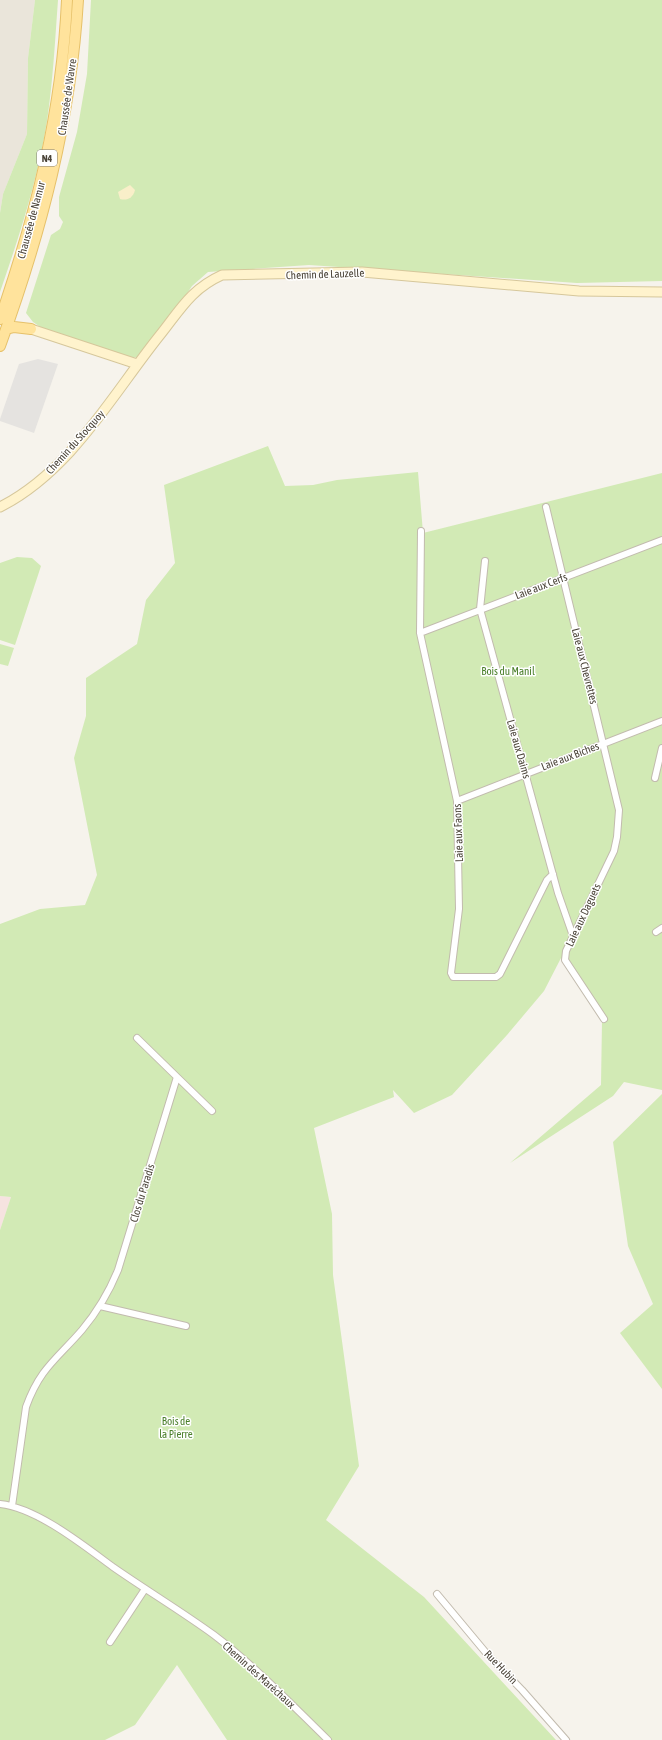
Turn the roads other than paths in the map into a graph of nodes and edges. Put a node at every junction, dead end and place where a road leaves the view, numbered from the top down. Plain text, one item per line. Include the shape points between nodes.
1 (67, 0) edge
2 (78, 0) edge
3 (36, 239) joint
4 (662, 292) edge
5 (4, 314) edge
6 (6, 329) junction
7 (31, 329) junction
8 (0, 346) edge
9 (137, 364) junction
10 (0, 507) edge
11 (546, 507) dead end
12 (421, 531) dead end
13 (662, 540) edge
14 (485, 561) dead end
15 (562, 578) junction
16 (480, 610) junction
17 (420, 633) junction
18 (662, 721) edge
19 (604, 743) junction
20 (662, 748) edge
21 (526, 772) junction
22 (655, 778) dead end
23 (457, 801) junction
24 (619, 826) joint
25 (553, 874) junction
26 (662, 928) edge
27 (656, 932) dead end
28 (573, 936) junction
29 (604, 1019) dead end
30 (137, 1038) dead end
31 (177, 1078) junction
32 (212, 1111) dead end
33 (100, 1306) junction
34 (186, 1326) dead end
35 (0, 1504) edge
36 (12, 1506) junction
37 (145, 1589) junction
38 (436, 1594) dead end
39 (110, 1642) dead end
40 (328, 1740) edge
41 (566, 1740) edge

1 - 5 main road, Chaussée de Namur / N4 via 60,82 46,162 28,235
2 - 3 main road, Chaussée de Wavre / N4 via 62,132
3 - 5 main road, Chaussée de Namur / N4
4 - 9 street, Chemin de Lauzelle via 579,291 362,272 222,275 194,291
5 - 6 main road, Chaussée de Namur / N4
5 - 7 main road
6 - 7 main road
6 - 8 main road, Chaussée de Namur / N4
7 - 9 street
9 - 10 street, Chemin du Stocquoy via 93,426 64,457 39,482
11 - 15 street, Laie aux Chevrettes
12 - 17 street, Laie aux Faons
13 - 15 street, Laie aux Cerfs
14 - 16 street, Laie aux Daims
15 - 16 street, Laie aux Cerfs
15 - 19 street, Laie aux Chevrettes
16 - 17 street, Laie aux Cerfs
16 - 21 street, Laie aux Daims
17 - 23 street, Laie aux Faons
18 - 19 street, Laie aux Biches
19 - 21 street, Laie aux Biches
19 - 24 street, Laie aux Chevrettes via 618,802
20 - 22 street
21 - 23 street, Laie aux Biches
21 - 25 street, Laie aux Daims
23 - 25 street, Laie aux Faons via 459,909 451,973 453,977 496,977 500,974 543,886
24 - 28 street, Laie aux Daguets via 614,851
25 - 28 street, Laie aux Daims
26 - 27 street
28 - 29 street, Laie aux Daguets via 565,960
30 - 31 street
31 - 32 street
31 - 33 street, Clos du Paradis via 118,1270
33 - 34 street
33 - 36 street, Clos du Paradis via 38,1379 30,1396 26,1407
35 - 36 street, Chemin des Maréchaux
36 - 37 street, Chemin des Maréchaux via 34,1515 87,1548
37 - 39 street
37 - 40 street, Chemin des Maréchaux via 214,1635 252,1666
38 - 41 street, Rue Hubin via 486,1654

